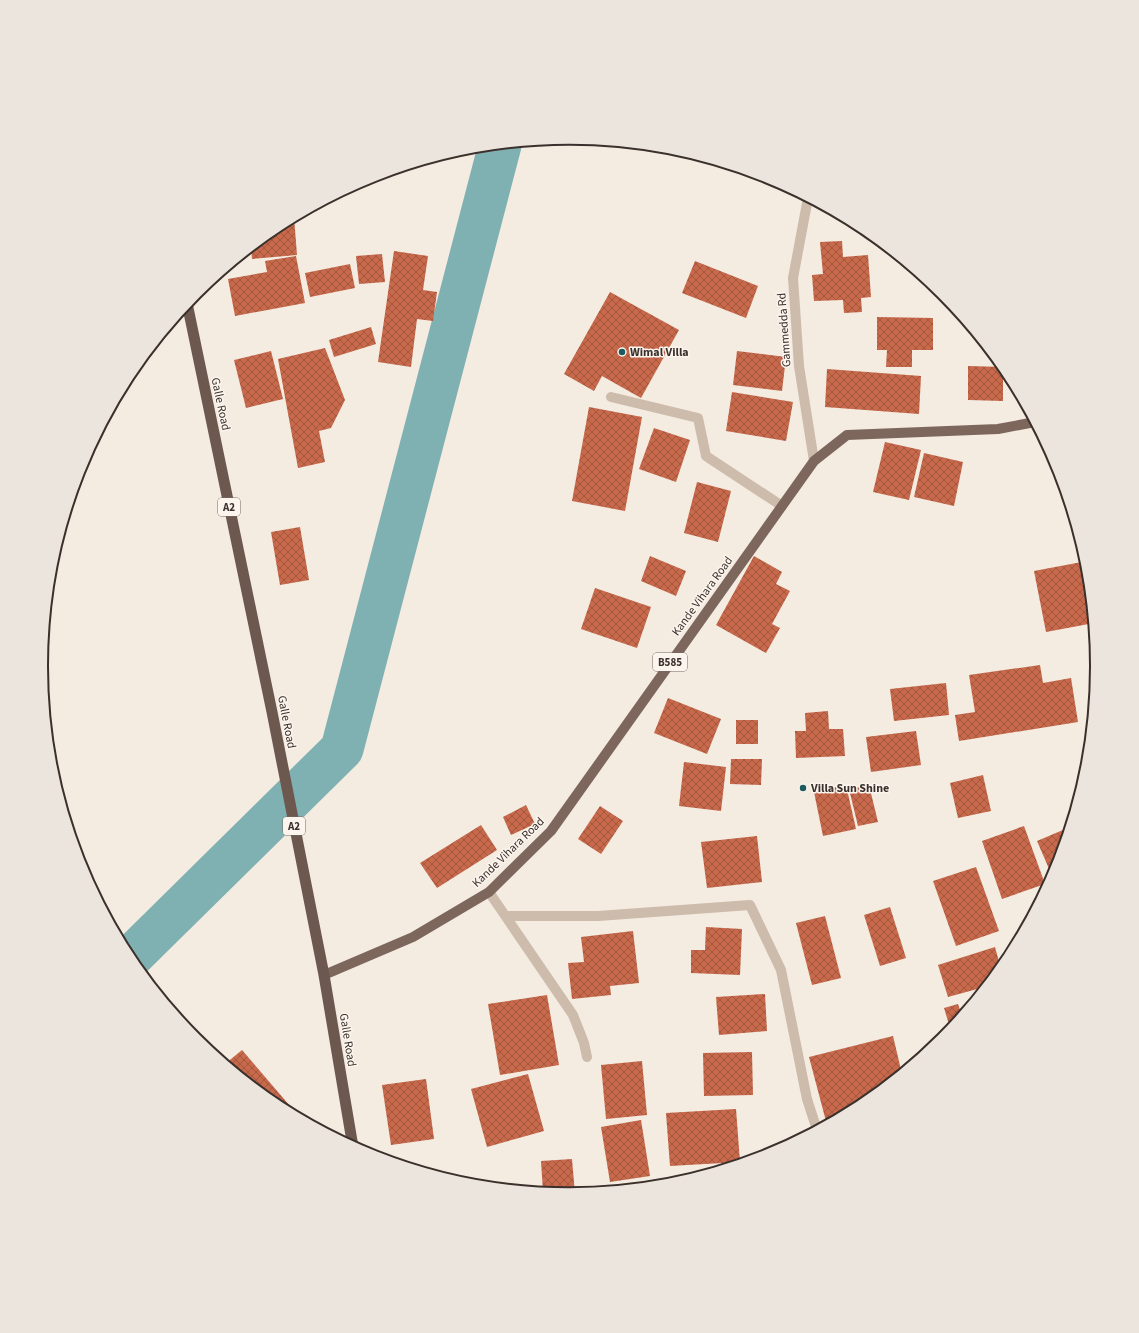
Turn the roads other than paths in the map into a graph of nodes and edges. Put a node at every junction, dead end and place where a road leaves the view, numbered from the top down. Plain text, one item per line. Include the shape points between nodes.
1 (807, 203) edge
2 (189, 311) edge
3 (611, 397) dead end
4 (1030, 423) edge
5 (814, 460) junction
6 (782, 506) junction
7 (489, 892) junction
8 (506, 916) junction
9 (324, 975) junction
10 (587, 1057) dead end
11 (816, 1125) edge
12 (352, 1140) edge

1 - 5 street, Gammedda Rd via 793,278 799,366
2 - 9 highway, Galle Road / A2
3 - 6 street via 698,418 706,456
4 - 5 main road, Kande Vihara Road / B585 via 998,429 847,435
5 - 6 main road, Kande Vihara Road / B585
6 - 7 main road, Kande Vihara Road / B585 via 551,831
7 - 8 street
7 - 9 main road, Kande Vihara Road / B585 via 413,937
8 - 10 street via 573,1015
8 - 11 street via 598,916 750,905 781,970 806,1099
9 - 12 highway, Galle Road / A2

